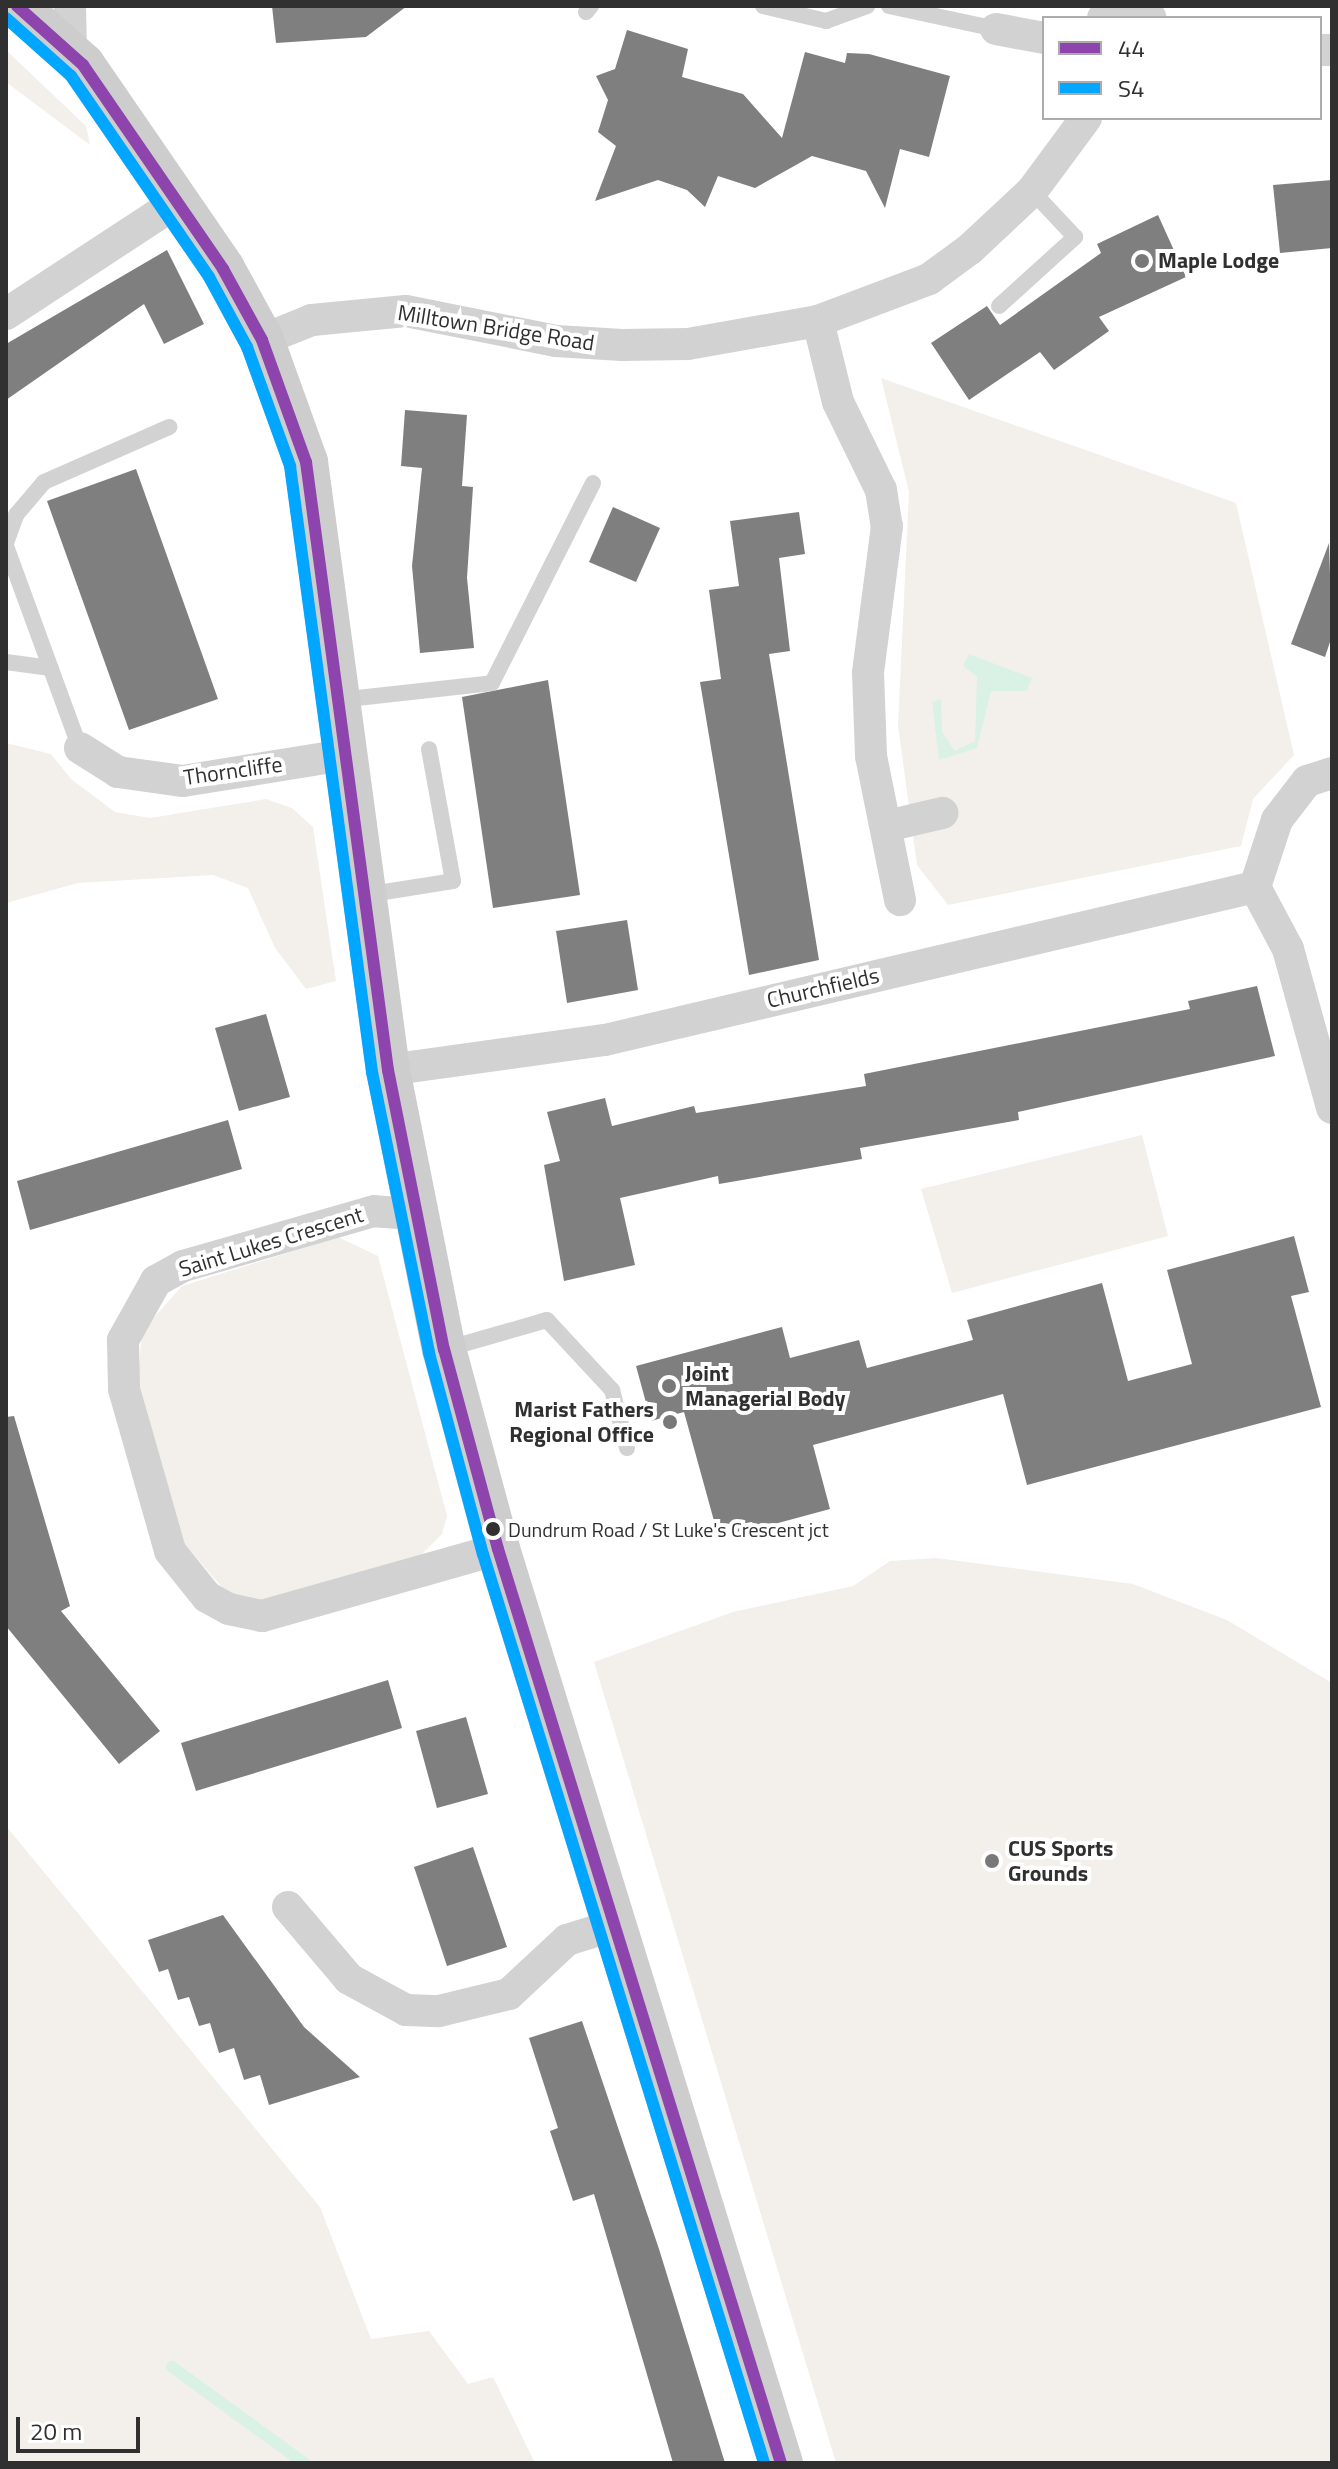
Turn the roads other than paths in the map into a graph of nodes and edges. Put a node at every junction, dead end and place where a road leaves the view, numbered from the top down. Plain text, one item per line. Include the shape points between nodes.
1 (17, 6) edge
2 (70, 6) edge
3 (763, 6) edge
4 (867, 6) edge
5 (889, 6) edge
6 (996, 29) joint
7 (1042, 38) edge
8 (71, 50) junction
9 (1085, 120) edge
10 (1032, 191) junction
11 (179, 201) junction
12 (999, 306) dead end
13 (6, 314) edge
14 (818, 321) junction
15 (262, 340) junction
16 (169, 427) dead end
17 (593, 483) dead end
18 (6, 545) edge
19 (12, 585) edge
20 (6, 662) edge
21 (51, 668) junction
22 (338, 700) junction
23 (80, 748) joint
24 (429, 749) dead end
25 (344, 755) junction
26 (1332, 773) edge
27 (942, 813) dead end
28 (887, 826) junction
29 (1255, 887) junction
30 (362, 895) junction
31 (900, 900) dead end
32 (388, 1070) junction
33 (1332, 1108) edge
34 (413, 1214) junction
35 (444, 1349) junction
36 (627, 1448) dead end
37 (498, 1549) junction
38 (288, 1907) dead end
39 (615, 1925) junction
40 (781, 2463) edge

1 - 8 main road
2 - 8 street
3 - 4 lane via 826,21
5 - 6 lane
6 - 7 street
8 - 11 main road
9 - 10 street, Milltown Bridge Road
10 - 12 lane via 1075,237
10 - 14 street, Milltown Bridge Road via 929,279
11 - 13 street
11 - 15 main road
14 - 15 street, Milltown Bridge Road via 688,344 622,345 556,341 406,311 312,320
14 - 28 street via 838,402 881,490 887,526 868,673 871,756
15 - 22 main road via 306,462
16 - 18 lane via 44,482 16,515
17 - 22 lane via 492,683
18 - 19 lane
19 - 21 lane
20 - 21 lane
21 - 23 lane
22 - 25 main road
23 - 25 street, Thorncliffe via 118,772 183,781
24 - 30 lane via 453,881
25 - 30 main road
26 - 29 street via 1307,781 1277,820
27 - 28 street
28 - 31 street
29 - 32 street, Churchfields via 605,1040
29 - 33 street via 1288,949
30 - 32 main road
32 - 34 main road
34 - 35 main road
34 - 37 street, Saint Lukes Crescent via 374,1211 183,1266 156,1281 123,1340 124,1389 170,1551 207,1597 229,1609 262,1616
35 - 36 lane via 547,1320 612,1390
35 - 37 main road
37 - 39 main road
38 - 39 street via 349,1979 406,2010 439,2011 509,1994 567,1940
39 - 40 main road

